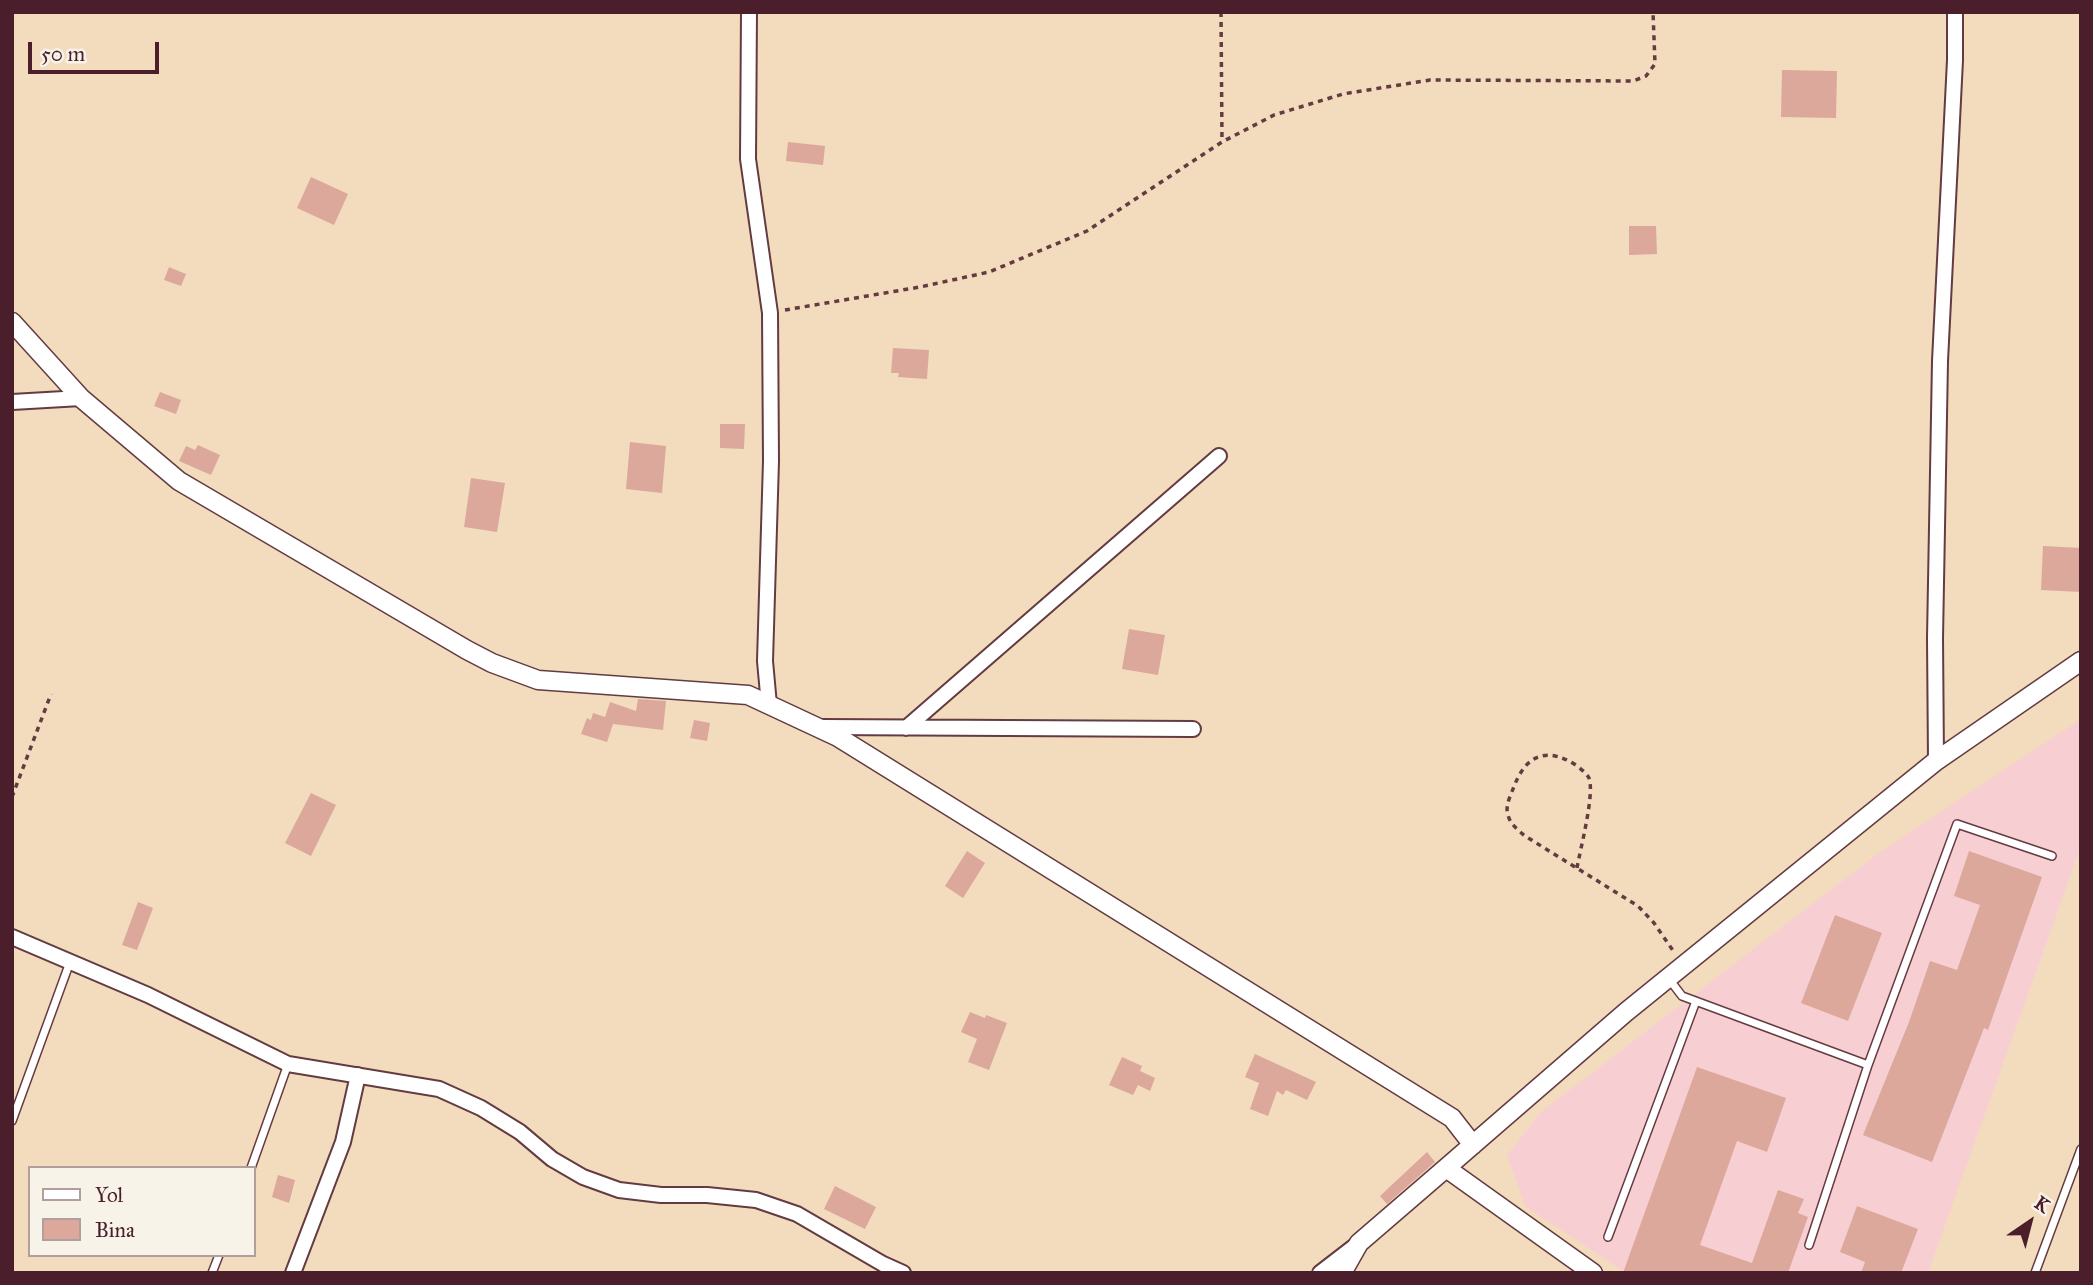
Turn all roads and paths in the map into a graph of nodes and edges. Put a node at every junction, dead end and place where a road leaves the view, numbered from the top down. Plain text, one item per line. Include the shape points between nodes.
1 (749, 12) edge
2 (1221, 12) edge
3 (1653, 12) edge
4 (1955, 12) edge
5 (1222, 142) junction
6 (770, 313) junction
7 (12, 322) edge
8 (81, 398) junction
9 (12, 402) edge
10 (1219, 456) dead end
11 (2081, 661) edge
12 (51, 694) dead end
13 (769, 705) junction
14 (817, 727) junction
15 (906, 728) junction
16 (1193, 729) dead end
17 (1936, 761) junction
18 (12, 797) edge
19 (2052, 856) dead end
20 (1577, 868) junction
21 (12, 937) edge
22 (70, 962) junction
23 (1684, 965) junction
24 (1668, 978) junction
25 (1696, 1001) junction
26 (288, 1064) junction
27 (1868, 1065) junction
28 (358, 1075) junction
29 (12, 1121) edge
30 (1473, 1145) junction
31 (2081, 1149) edge
32 (252, 1166) edge
33 (1446, 1168) junction
34 (1608, 1237) dead end
35 (1359, 1243) junction
36 (1809, 1245) dead end
37 (293, 1273) edge
38 (903, 1273) edge
39 (1320, 1273) edge
40 (1342, 1273) edge
41 (1592, 1273) edge
42 (2035, 1273) edge

1 - 6 street via 748,159
2 - 5 path
3 - 5 path via 1655,64 1646,76 1633,80 1430,80 1343,94 1275,115
4 - 17 street via 1940,361
5 - 6 path via 1087,231 989,272
6 - 13 street via 765,661
7 - 8 street
8 - 9 street
8 - 13 street via 179,481 492,663 538,680 748,695
10 - 15 street
11 - 17 street
12 - 18 path
13 - 14 street
14 - 15 street
14 - 30 street via 1452,1118
15 - 16 street
17 - 23 street
19 - 27 lane via 1957,824
20 - 20 path via 1525,835 1508,815 1517,778 1528,762 1541,756 1557,755 1588,777 1591,793
20 - 23 path via 1638,906
21 - 22 street
22 - 26 street
22 - 29 lane
23 - 24 street
24 - 25 lane via 1682,996
24 - 30 street
25 - 27 lane
25 - 34 lane
26 - 28 street
26 - 32 lane
27 - 36 lane
28 - 37 street via 343,1142
28 - 38 street via 450,1093 520,1132 583,1177 619,1191 755,1200 797,1214
30 - 33 street
31 - 42 lane
33 - 35 street
33 - 41 street
35 - 39 street
35 - 40 street

